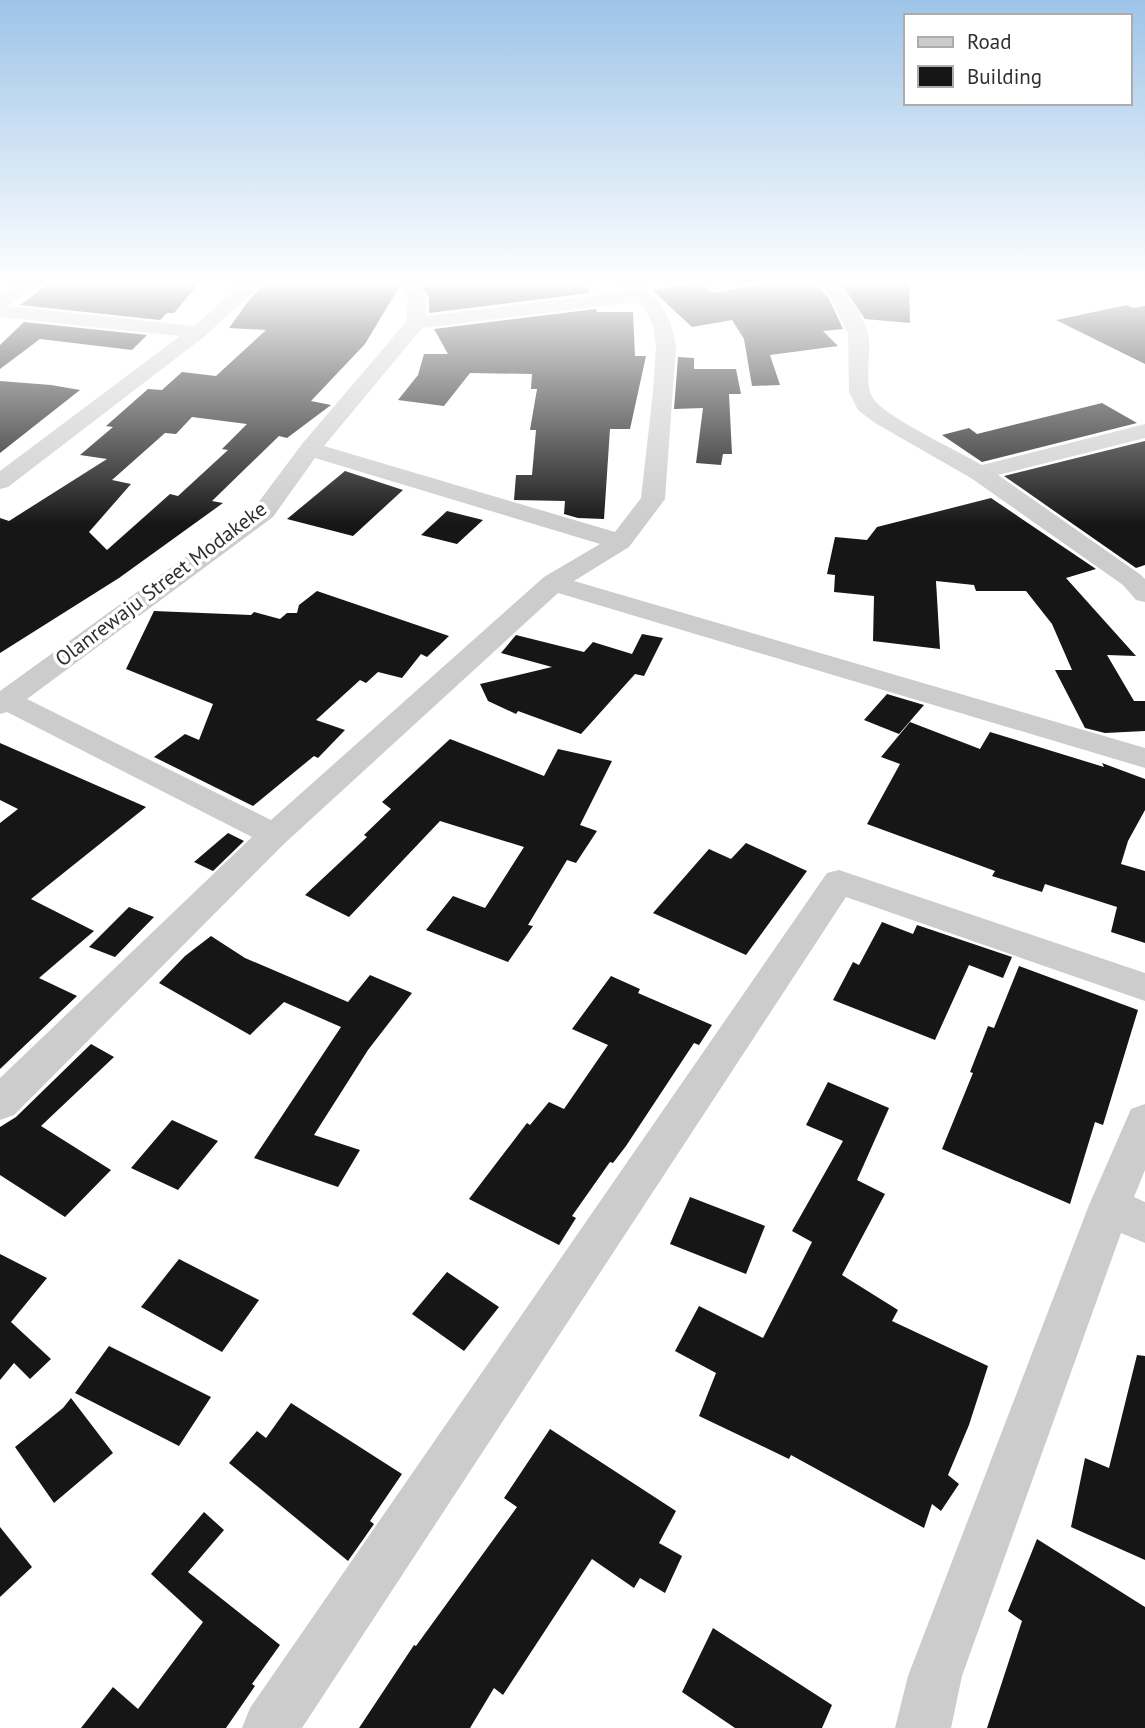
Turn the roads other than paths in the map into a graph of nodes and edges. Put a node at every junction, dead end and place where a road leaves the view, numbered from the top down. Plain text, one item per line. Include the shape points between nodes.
1 (156, 364) edge
2 (382, 364) edge
3 (665, 364) edge
4 (859, 364) edge
5 (1145, 431) edge
6 (310, 449) junction
7 (979, 473) junction
8 (0, 482) edge
9 (620, 542) junction
10 (554, 583) junction
11 (1141, 583) edge
12 (3, 703) edge
13 (1145, 758) edge
14 (274, 835) junction
15 (1145, 987) edge
16 (0, 1103) edge
17 (1145, 1121) edge
18 (1128, 1215) edge
19 (270, 1728) edge
20 (923, 1728) edge

1 - 8 street
2 - 6 street, Olanrewaju Street Modakeke
3 - 9 street via 653,499
4 - 7 street via 860,392 866,405
5 - 7 street
6 - 9 street
6 - 12 street, Olanrewaju Street Modakeke via 264,512
7 - 11 street
9 - 10 street
10 - 13 street
10 - 14 street
12 - 14 street
14 - 16 street
15 - 19 street via 839,882
17 - 18 street
18 - 20 street via 936,1676

